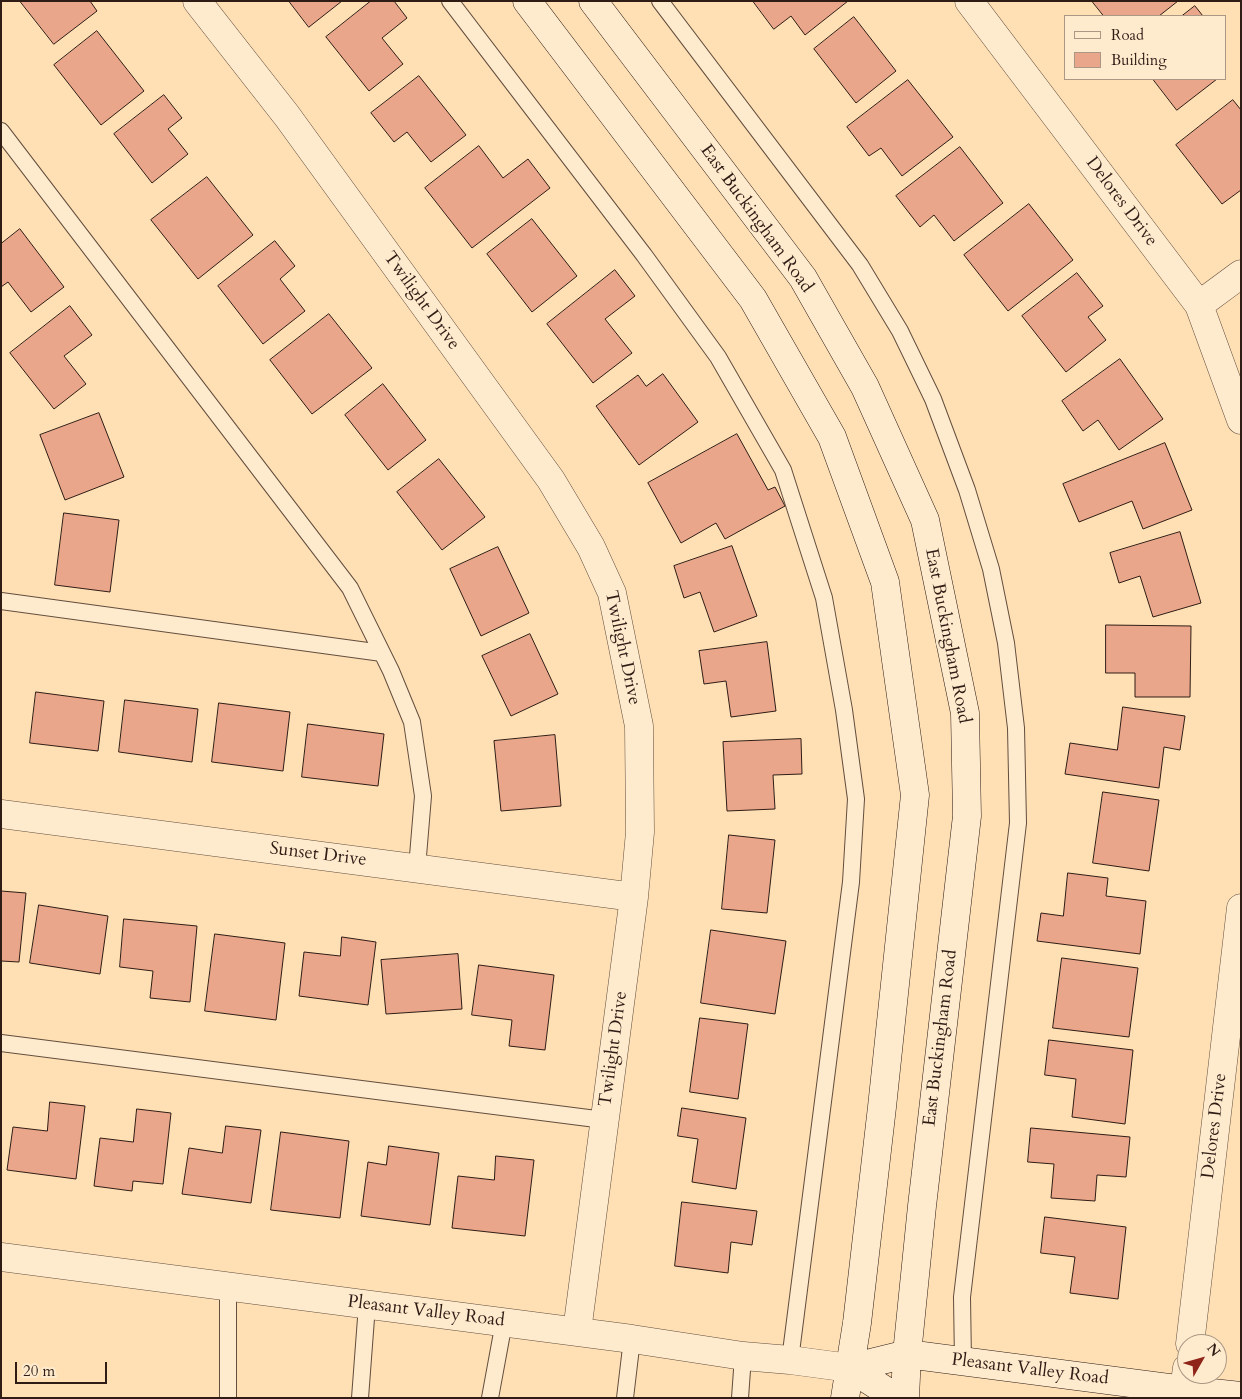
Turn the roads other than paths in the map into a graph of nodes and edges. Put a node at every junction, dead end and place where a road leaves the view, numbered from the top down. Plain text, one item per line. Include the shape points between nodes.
1 (197, 1) edge
2 (450, 1) edge
3 (527, 1) edge
4 (593, 1) edge
5 (660, 1) edge
6 (968, 1) edge
7 (1, 131) edge
8 (1241, 274) edge
9 (1199, 305) junction
10 (1241, 420) edge
11 (1, 600) edge
12 (382, 653) junction
13 (1, 814) edge
14 (417, 868) junction
15 (634, 897) junction
16 (1241, 908) edge
17 (1, 1043) edge
18 (604, 1120) junction
19 (1, 1257) edge
20 (228, 1287) junction
21 (366, 1305) junction
22 (504, 1322) junction
23 (577, 1331) junction
24 (1191, 1334) edge
25 (632, 1338) junction
26 (907, 1354) junction
27 (743, 1356) junction
28 (790, 1360) junction
29 (963, 1362) junction
30 (850, 1368) junction
31 (1177, 1378) edge
32 (1202, 1384) edge
33 (1241, 1396) edge
34 (228, 1398) edge
35 (360, 1398) edge
36 (490, 1398) edge
37 (624, 1398) edge
38 (740, 1398) edge
39 (845, 1398) edge
40 (897, 1398) edge
41 (905, 1398) edge

1 - 15 street, Twilight Drive via 287,116 551,480 591,547 612,593 639,726 640,832
2 - 28 lane via 718,357 783,470 824,598 856,799 851,882
3 - 30 street via 753,299 832,437 885,582 914,795 882,1107
4 - 26 street, East Buckingham Road via 804,278 865,387 924,520 965,713 967,816
5 - 29 lane via 860,265 900,331 933,399 967,490 991,569 1006,643 1016,728 1018,823 962,1297
6 - 9 street, Delores Drive
7 - 12 lane via 350,588
8 - 9 street
9 - 10 street, Delores Drive
11 - 12 lane
12 - 14 lane via 412,722 423,796
13 - 14 street, Sunset Drive
14 - 15 street, Sunset Drive
15 - 18 street, Twilight Drive
16 - 24 street, Delores Drive
17 - 18 lane
18 - 23 street, Twilight Drive
19 - 20 street, Pleasant Valley Road
20 - 21 street, Pleasant Valley Road
20 - 34 lane
21 - 22 street, Pleasant Valley Road
21 - 35 lane
22 - 23 street, Pleasant Valley Road
22 - 36 lane
23 - 25 street, Pleasant Valley Road
25 - 27 street, Pleasant Valley Road
25 - 37 lane
26 - 29 street, Pleasant Valley Road
26 - 30 street, Pleasant Valley Road
26 - 41 street, East Buckingham Road
27 - 28 street, Pleasant Valley Road
27 - 38 lane
28 - 30 street, Pleasant Valley Road
29 - 31 street, Pleasant Valley Road
30 - 39 street
30 - 40 street, Pleasant Valley Road
32 - 33 street, Pleasant Valley Road

